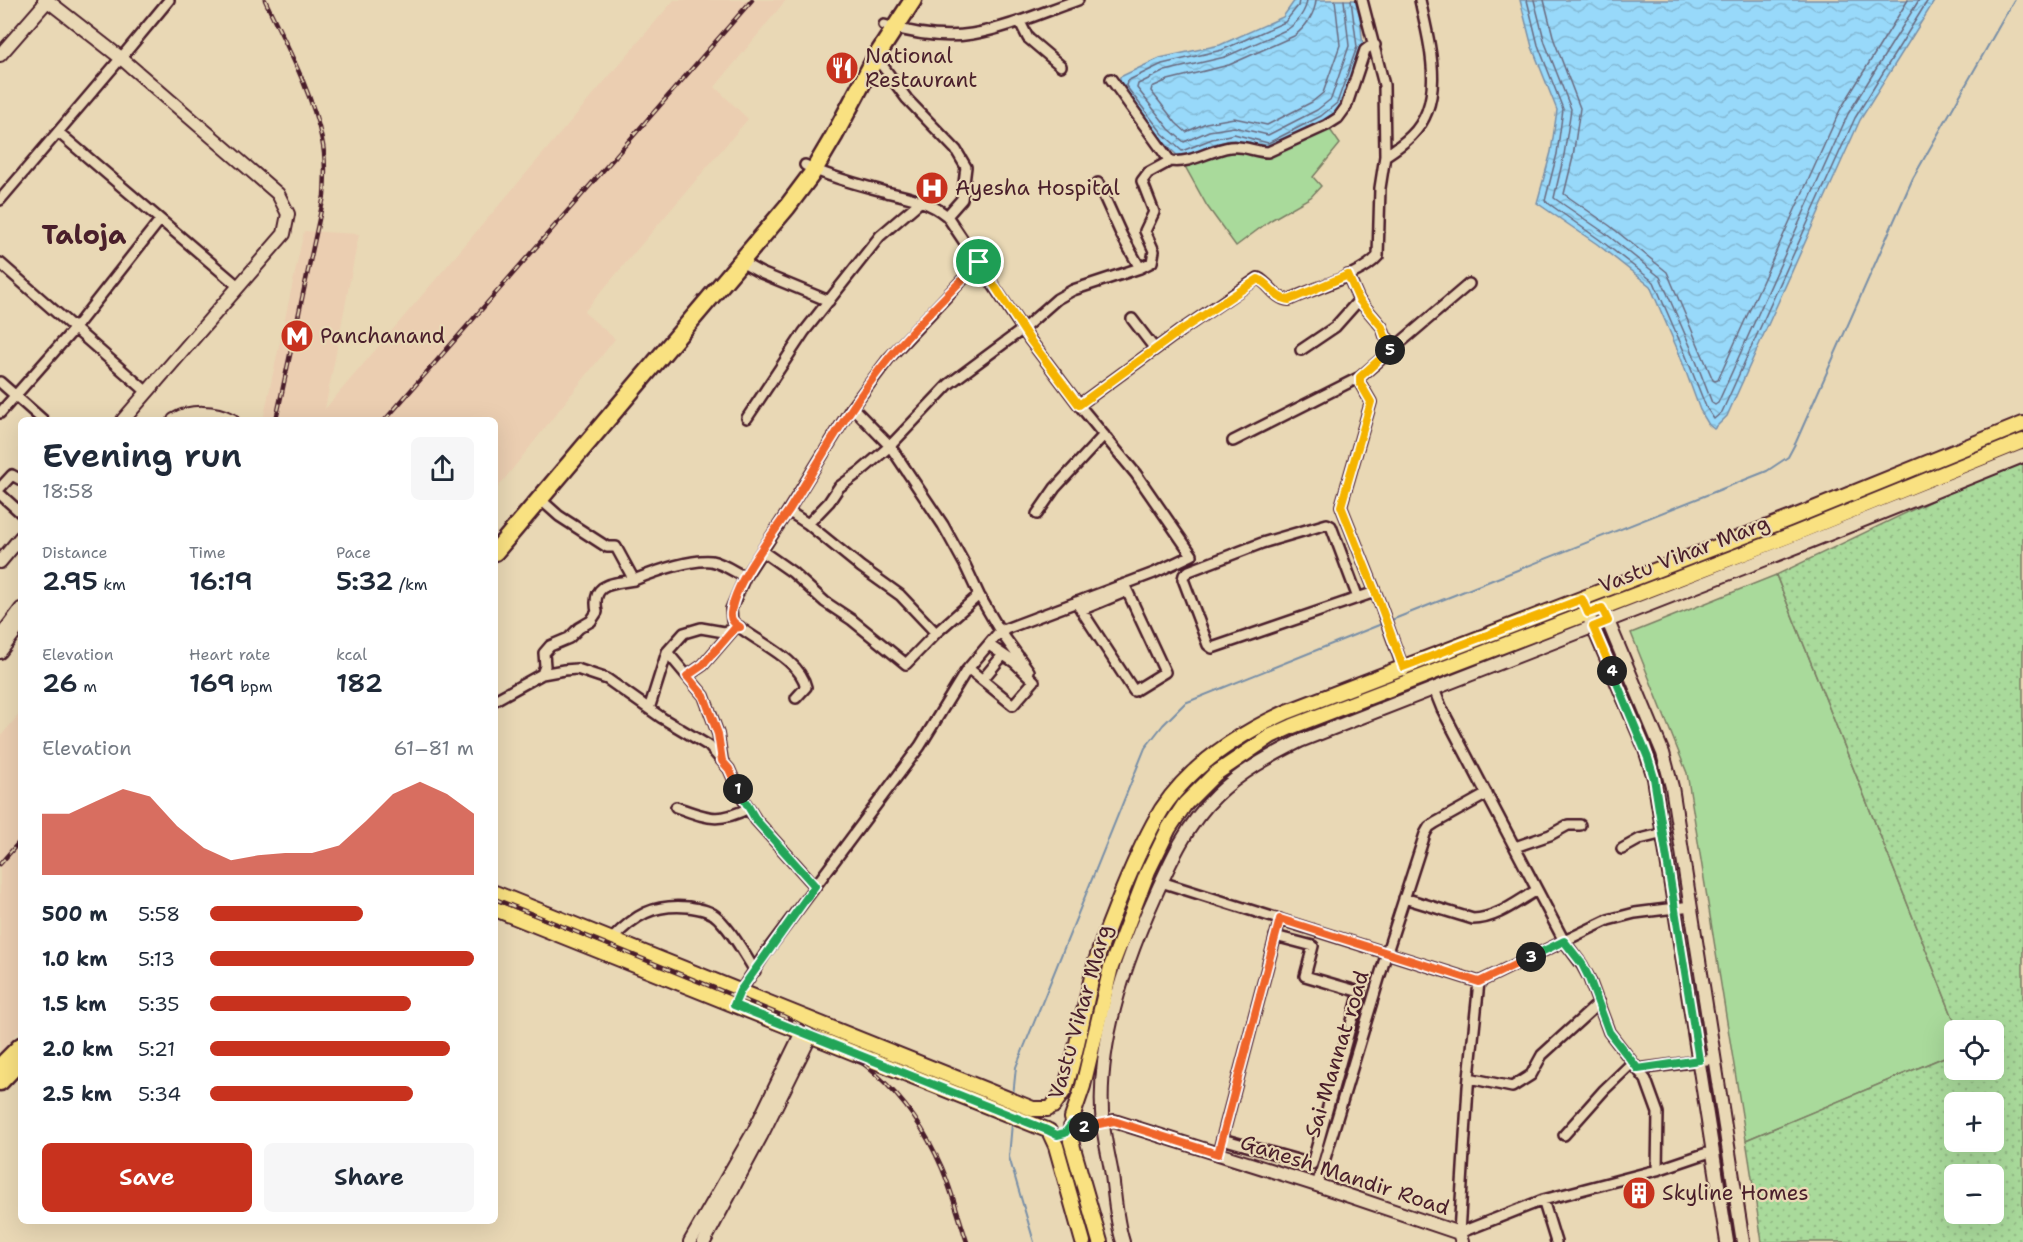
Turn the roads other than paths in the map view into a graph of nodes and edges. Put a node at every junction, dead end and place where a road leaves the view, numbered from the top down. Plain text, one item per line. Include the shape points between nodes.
1 (46, 0) edge
2 (169, 0) edge
3 (901, 0) edge
4 (913, 0) edge
5 (1078, 0) edge
6 (1362, 0) edge
7 (1420, 0) edge
8 (1020, 22) junction
9 (890, 26) junction
10 (1375, 45) junction
11 (0, 55) edge
12 (876, 57) junction
13 (122, 58) junction
14 (1061, 66) dead end
15 (1111, 79) dead end
16 (58, 132) junction
17 (1385, 156) junction
18 (1170, 161) junction
19 (809, 167) junction
20 (1098, 183) dead end
21 (0, 200) edge
22 (921, 201) junction
23 (947, 216) junction
24 (160, 220) junction
25 (741, 262) junction
26 (979, 262) junction
27 (0, 263) edge
28 (1140, 268) junction
29 (1348, 275) junction
30 (1468, 284) dead end
31 (238, 286) junction
32 (1359, 300) junction
33 (829, 301) junction
34 (1132, 319) dead end
35 (75, 328) junction
36 (1023, 329) junction
37 (1395, 346) junction
38 (1155, 350) junction
39 (1301, 350) dead end
40 (1360, 377) junction
41 (0, 382) edge
42 (147, 392) junction
43 (15, 396) junction
44 (1079, 405) junction
45 (852, 407) junction
46 (0, 413) edge
47 (40, 417) edge
48 (126, 417) edge
49 (180, 417) edge
50 (222, 417) edge
51 (747, 418) dead end
52 (2023, 424) edge
53 (1104, 435) junction
54 (1233, 441) dead end
55 (2023, 441) edge
56 (890, 446) junction
57 (2023, 456) edge
58 (18, 478) edge
59 (0, 488) edge
60 (0, 494) edge
61 (540, 499) junction
62 (18, 510) edge
63 (788, 511) junction
64 (1037, 514) dead end
65 (808, 524) junction
66 (498, 532) edge
67 (18, 541) edge
68 (498, 548) edge
69 (762, 551) junction
70 (0, 562) edge
71 (745, 576) junction
72 (634, 580) junction
73 (1126, 587) junction
74 (1375, 592) junction
75 (1596, 593) junction
76 (979, 595) junction
77 (1358, 598) junction
78 (1582, 599) junction
79 (1078, 606) junction
80 (1602, 608) junction
81 (18, 613) edge
82 (1588, 613) junction
83 (1608, 621) junction
84 (1593, 627) junction
85 (18, 628) edge
86 (737, 628) junction
87 (1000, 631) junction
88 (936, 633) junction
89 (0, 637) edge
90 (989, 645) junction
91 (0, 652) edge
92 (667, 652) junction
93 (1003, 655) junction
94 (1400, 660) junction
95 (969, 669) junction
96 (1029, 671) dead end
97 (542, 674) junction
98 (687, 676) junction
99 (983, 680) junction
100 (1408, 681) junction
101 (1434, 689) junction
102 (498, 698) edge
103 (796, 698) dead end
104 (649, 709) junction
105 (722, 761) junction
106 (1487, 794) junction
107 (676, 807) dead end
108 (749, 808) junction
109 (1580, 825) dead end
110 (1664, 833) junction
111 (1515, 847) junction
112 (1622, 849) dead end
113 (1161, 882) junction
114 (815, 886) junction
115 (1537, 890) junction
116 (498, 894) edge
117 (1404, 898) junction
118 (1690, 906) junction
119 (1675, 907) junction
120 (498, 910) edge
121 (1280, 919) junction
122 (1275, 936) junction
123 (612, 939) junction
124 (1564, 941) junction
125 (1387, 952) junction
126 (1699, 962) junction
127 (1684, 963) junction
128 (755, 971) junction
129 (1479, 982) junction
130 (740, 991) junction
131 (1599, 1004) junction
132 (734, 1005) junction
133 (806, 1033) junction
134 (18, 1049) edge
135 (1714, 1059) junction
136 (1699, 1060) junction
137 (18, 1063) edge
138 (1635, 1066) junction
139 (0, 1067) edge
140 (1469, 1078) junction
141 (0, 1082) edge
142 (1051, 1108) junction
143 (1071, 1123) junction
144 (1103, 1124) junction
145 (1048, 1130) junction
146 (1564, 1135) dead end
147 (1222, 1139) junction
148 (1713, 1151) junction
149 (1218, 1154) junction
150 (1657, 1170) junction
151 (1317, 1185) junction
152 (1544, 1200) junction
153 (1738, 1214) junction
154 (1723, 1217) junction
155 (1460, 1237) edge
156 (690, 1242) edge
157 (704, 1242) edge
158 (1083, 1242) edge
159 (1100, 1242) edge
160 (1123, 1242) edge
161 (1556, 1242) edge
162 (1727, 1242) edge
163 (1743, 1242) edge

1 - 11 street
1 - 13 street
2 - 13 street
3 - 9 highway
4 - 9 highway
5 - 8 street
6 - 10 street
7 - 17 street via 1431,59 1432,96 1422,122
8 - 9 street via 950,36
8 - 14 street via 1028,38
9 - 12 highway
9 - 19 highway
10 - 17 street via 1384,85
10 - 18 street via 1365,50 1346,107 1327,125 1268,152 1241,146 1182,163
12 - 19 highway via 834,136
12 - 23 street via 966,166 962,199
13 - 16 street
13 - 31 street via 278,194 288,214 284,234
15 - 18 street
16 - 21 street
16 - 24 street
17 - 29 street via 1378,256 1371,264
18 - 28 street via 1148,173 1142,181 1154,212 1145,231 1154,251 1152,262
19 - 22 street
19 - 25 highway via 787,207
19 - 66 highway
20 - 28 street
22 - 23 street
22 - 33 street via 880,236
23 - 26 street
24 - 31 street
24 - 35 street
25 - 33 street
25 - 61 highway
26 - 36 street
26 - 45 street via 889,357
27 - 35 street
28 - 36 street via 1073,290
29 - 32 street
29 - 38 street via 1289,300 1282,299 1258,279
30 - 37 street
31 - 42 street
32 - 37 street
32 - 39 street via 1335,327
33 - 51 street
34 - 38 street
35 - 42 street
35 - 43 street
36 - 44 street
36 - 56 street via 949,384
37 - 40 street
38 - 44 street
40 - 54 street
40 - 74 street via 1371,402 1341,506
41 - 43 street
42 - 48 street
43 - 46 street
43 - 47 street
44 - 53 street
45 - 56 street
45 - 63 street
49 - 50 street via 204,412
52 - 75 main road
53 - 64 street via 1055,488
53 - 73 street via 1192,555
55 - 80 main road, Vastu Vihar Marg
56 - 65 street via 839,487
56 - 76 street via 943,525
57 - 83 street
58 - 59 street via 12,474
60 - 62 street
61 - 68 highway
61 - 72 street via 607,547 616,547
63 - 65 street
63 - 69 street
65 - 88 street via 900,595
67 - 70 street
69 - 71 street
69 - 88 street via 903,663
71 - 72 street via 713,561 653,572
71 - 86 street via 730,616
72 - 97 street via 610,584 597,592 597,612 591,621 569,638 550,646 544,653
73 - 79 street
73 - 79 street via 1165,672 1134,691
74 - 77 street
74 - 94 street
75 - 78 main road
75 - 80 street
76 - 87 street
76 - 88 street
77 - 77 street via 1212,648 1183,579 1189,571 1326,524 1331,526
78 - 82 street
78 - 94 main road
79 - 87 street
80 - 82 main road, Vastu Vihar Marg
80 - 83 street
81 - 89 street
82 - 84 street
82 - 100 main road, Vastu Vihar Marg
83 - 84 street
83 - 118 street via 1667,763
84 - 101 street
84 - 110 street via 1648,758
85 - 91 street
86 - 92 street via 724,632 701,628 684,633
86 - 98 street via 703,665
86 - 103 street via 785,658 803,676 806,687
87 - 90 street
87 - 96 street
90 - 93 street
90 - 95 street
92 - 98 street
92 - 104 street
93 - 99 street
93 - 99 street via 1034,681 1013,705
94 - 100 street
94 - 142 main road via 1264,722 1205,762 1173,794 1149,831 1106,932 1065,1089
95 - 99 street
95 - 114 street via 920,746
97 - 102 street
97 - 104 street via 577,669 607,679
98 - 105 street via 704,696 718,734
100 - 143 main road, Vastu Vihar Marg via 1271,736 1215,774 1185,804 1163,838 1116,952
101 - 106 street
101 - 113 street via 1300,741 1238,777 1215,796 1190,826
104 - 105 street via 709,746
105 - 108 street
106 - 111 street
106 - 117 street, Sai Mannat road via 1429,827
107 - 108 street via 709,819 730,818
108 - 114 street
109 - 111 street via 1568,825
110 - 112 street
110 - 119 street
111 - 115 street
113 - 121 street
113 - 144 street via 1140,930 1111,1024 1104,1066
114 - 128 street
115 - 117 street via 1479,919
115 - 124 street
116 - 123 main road
117 - 125 street, Sai Mannat road
118 - 119 street
118 - 126 street
119 - 124 street via 1621,915
119 - 127 street
120 - 132 main road
121 - 122 street
121 - 125 street
122 - 147 street
122 - 147 street via 1313,946 1305,976 1360,992 1312,1164
123 - 128 street via 628,922 654,909 703,909 717,917
123 - 130 main road
124 - 129 street
124 - 131 street via 1582,964
125 - 129 street
125 - 151 street, Sai Mannat road
126 - 127 street
126 - 135 street
127 - 136 street
128 - 130 street
129 - 140 street
130 - 132 street
130 - 142 main road via 1034,1109
131 - 138 street via 1609,1032
131 - 140 street via 1542,1055 1531,1075 1512,1087
132 - 133 main road
133 - 145 main road
133 - 156 street
133 - 157 street via 762,1136
134 - 139 highway
135 - 136 street
135 - 153 street
136 - 138 street
136 - 148 street
137 - 141 highway
138 - 146 street via 1604,1090
138 - 150 street via 1646,1080 1658,1113
140 - 155 street
142 - 143 main road via 1067,1109
142 - 145 main road via 1043,1119
143 - 144 street, Ganesh Mandir Road via 1084,1127
143 - 145 main road via 1062,1134
143 - 159 main road via 1071,1142
144 - 149 street, Ganesh Mandir Road via 1114,1121
144 - 160 street via 1116,1221
145 - 158 main road
147 - 149 street
148 - 150 street
148 - 154 street
149 - 151 street, Ganesh Mandir Road
150 - 152 street
151 - 155 street, Ganesh Mandir Road
152 - 155 street
152 - 161 street
153 - 154 street
153 - 163 street
154 - 162 street

